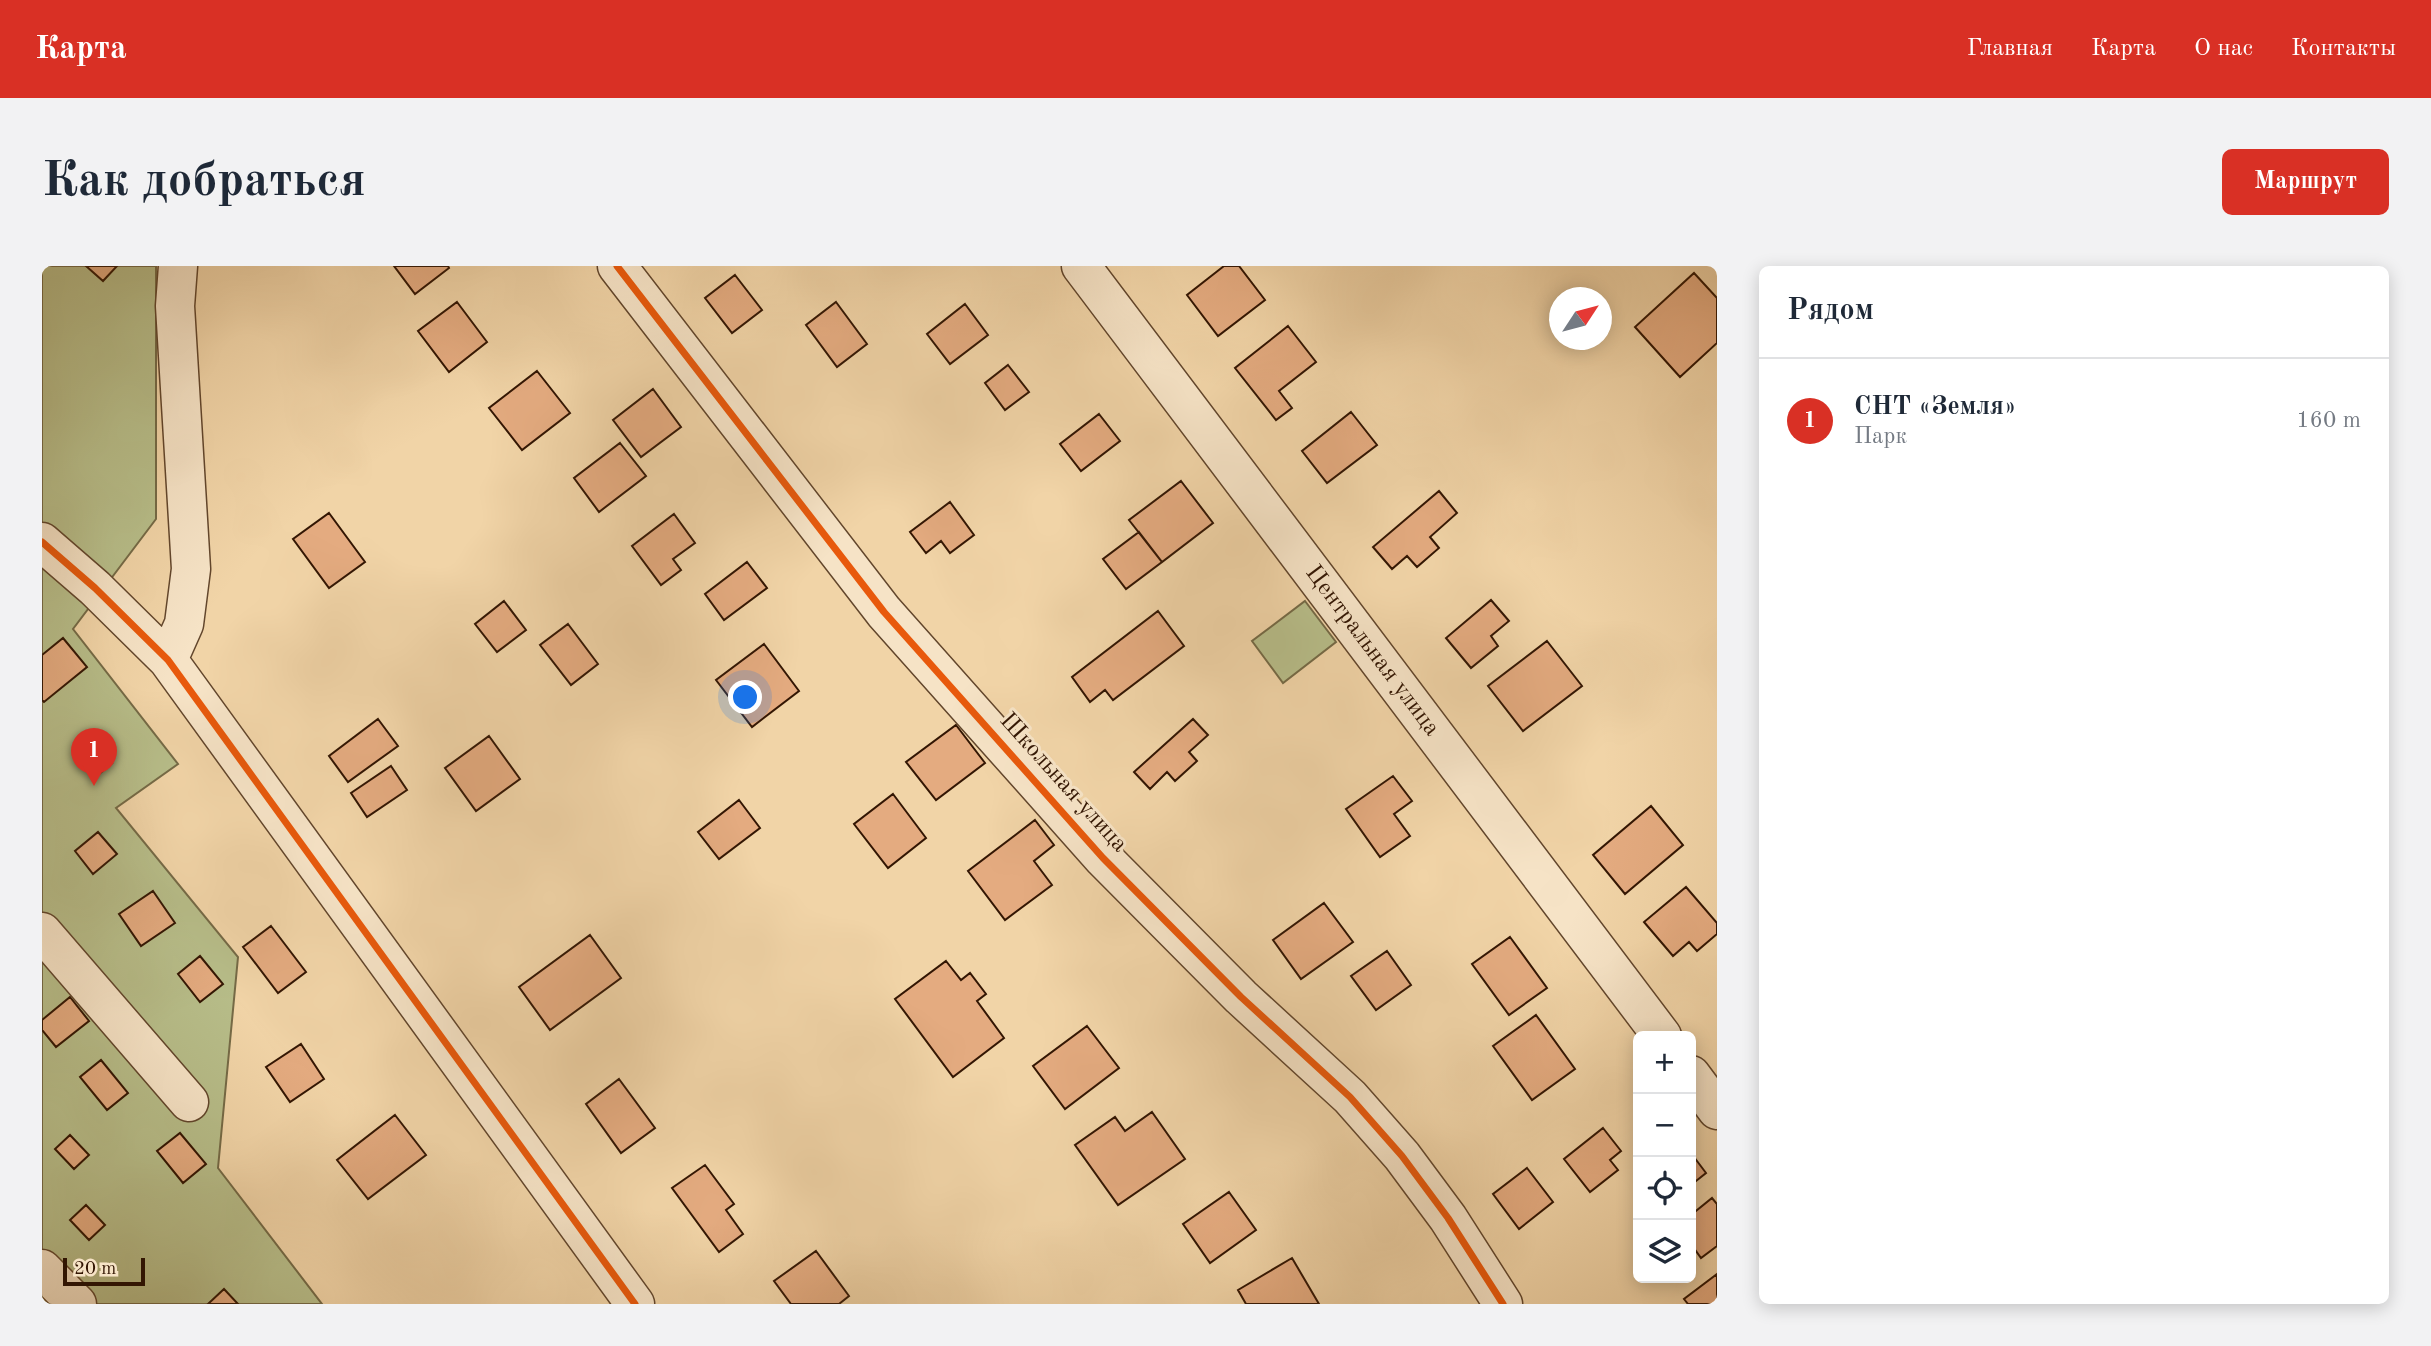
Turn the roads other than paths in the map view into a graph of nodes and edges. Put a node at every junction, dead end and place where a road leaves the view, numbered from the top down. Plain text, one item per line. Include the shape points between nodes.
1 (178, 266) edge
2 (617, 266) edge
3 (1081, 266) edge
4 (42, 542) edge
5 (168, 660) junction
6 (42, 932) edge
7 (1658, 1031) edge
8 (1696, 1082) edge
9 (189, 1102) dead end
10 (1717, 1110) edge
11 (42, 1269) edge
12 (77, 1304) edge
13 (635, 1304) edge
14 (1503, 1304) edge

1 - 5 street via 174,306 191,569 184,624
2 - 14 street, Школьная улица via 884,612 1104,858 1241,997 1350,1097 1448,1218
3 - 7 street, Центральная улица
4 - 5 street
5 - 13 street
6 - 9 street
8 - 10 street
11 - 12 street

